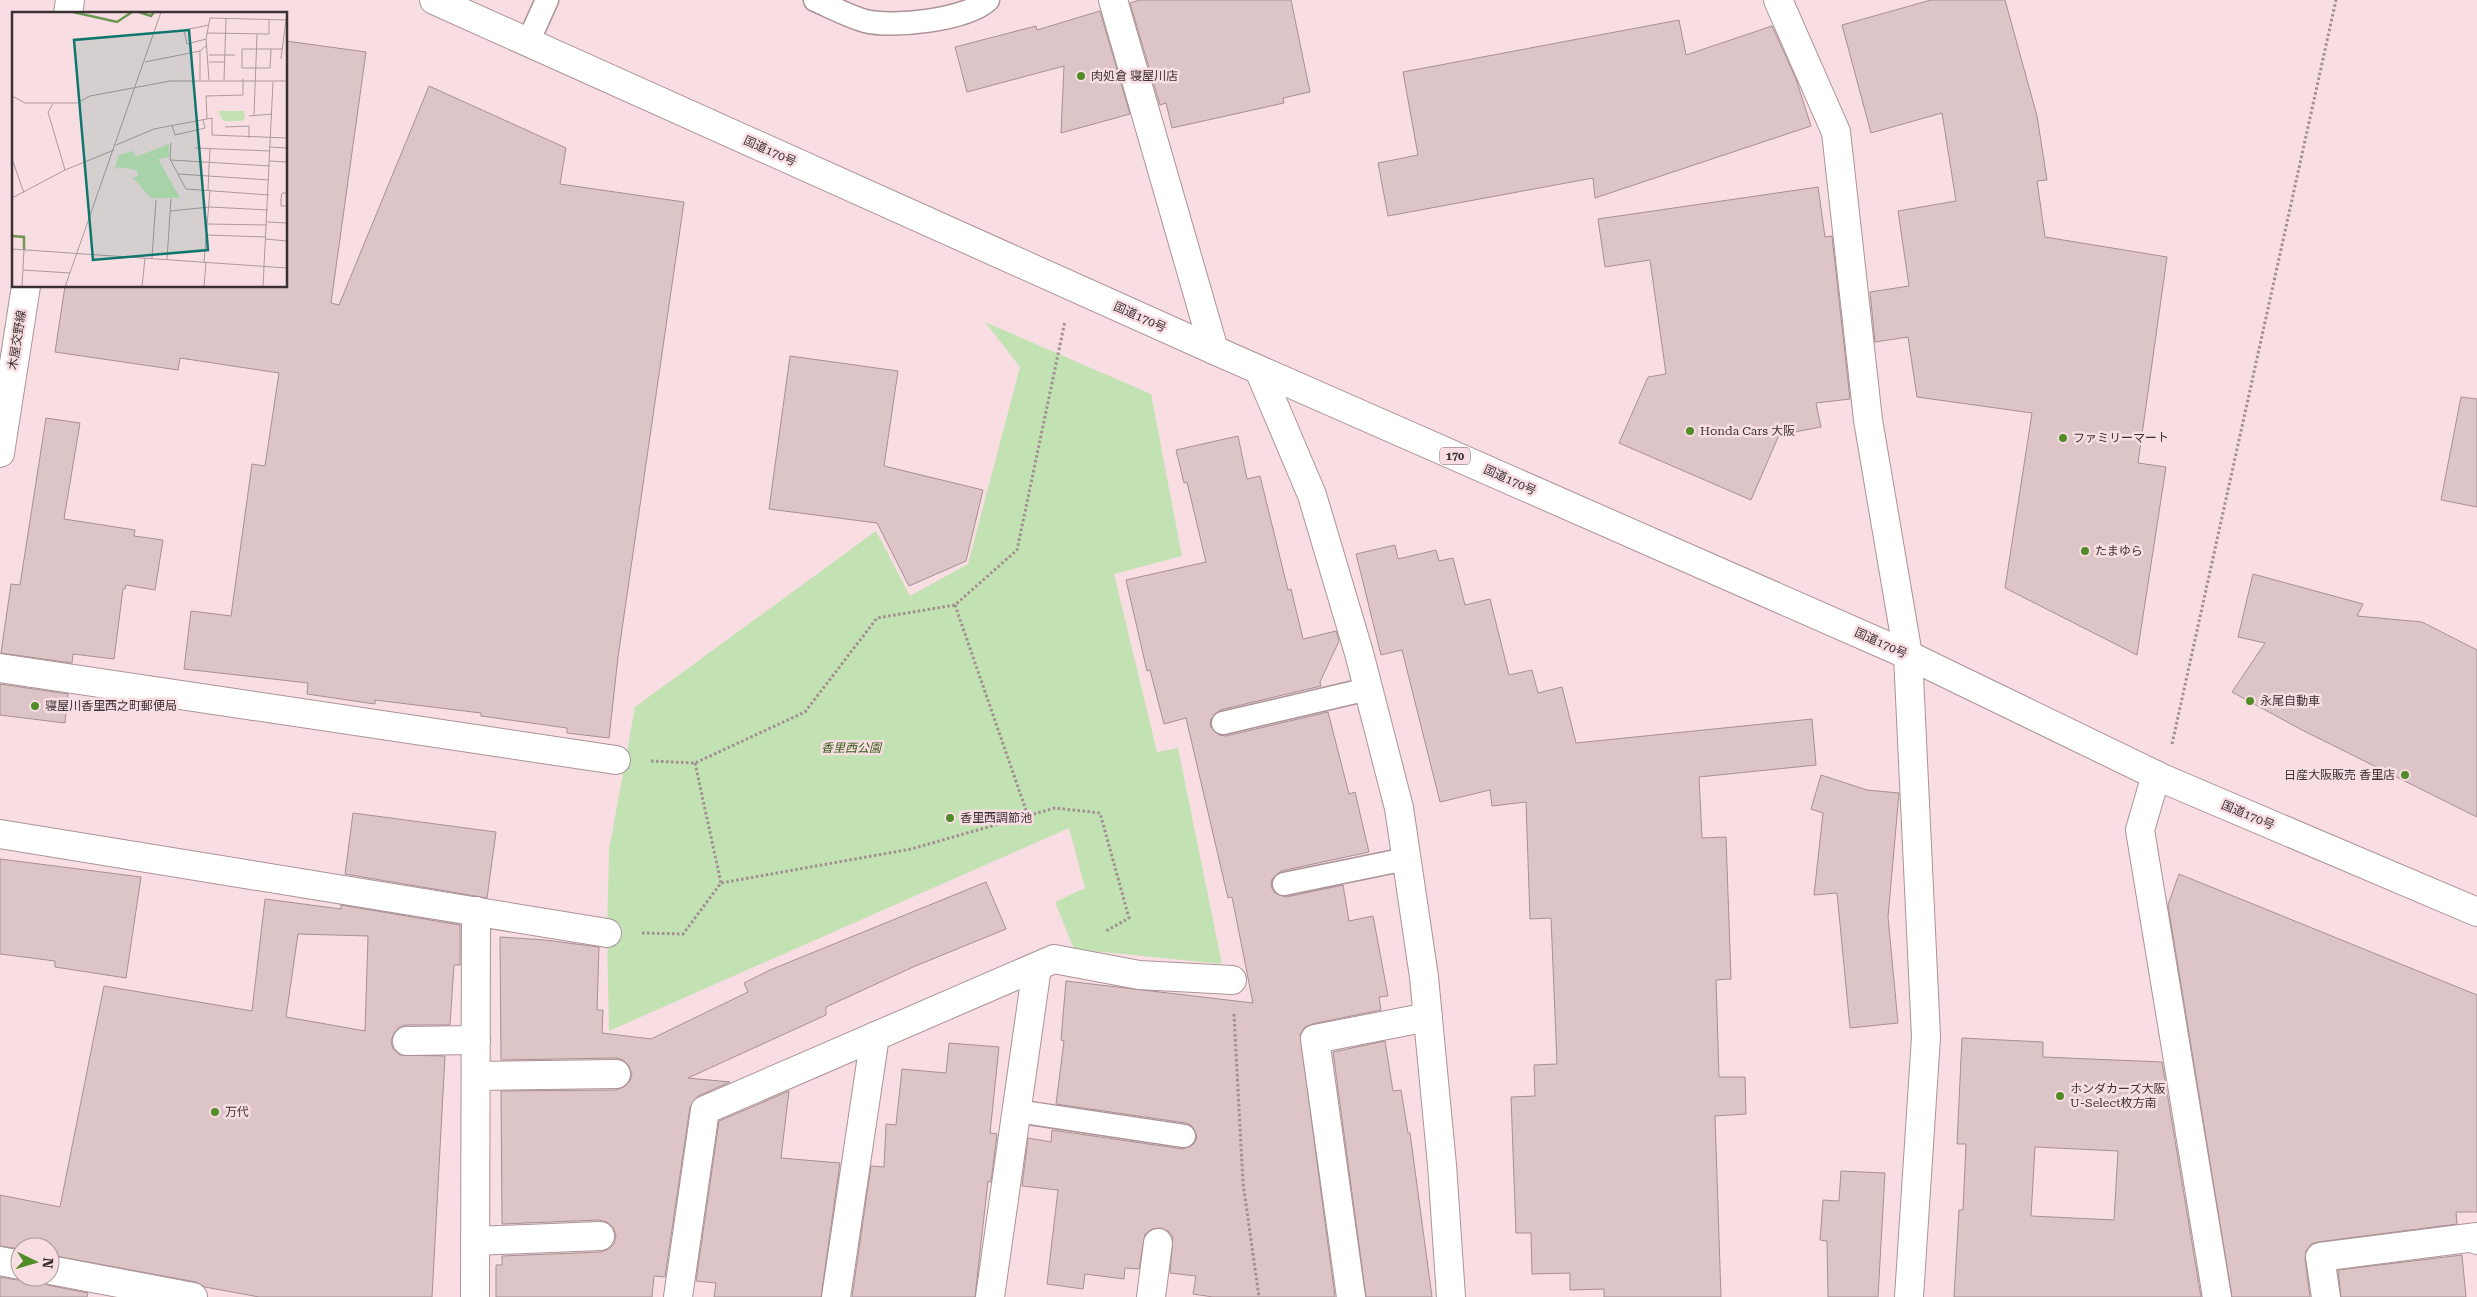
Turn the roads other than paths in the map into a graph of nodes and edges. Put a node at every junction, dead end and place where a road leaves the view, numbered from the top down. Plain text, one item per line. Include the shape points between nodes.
1 (434, 0) edge
2 (548, 0) edge
3 (815, 0) edge
4 (988, 0) edge
5 (1113, 0) edge
6 (1778, 0) edge
7 (528, 42) junction
8 (26, 288) edge
9 (1214, 350) junction
10 (1259, 370) junction
11 (0, 453) edge
12 (1908, 655) junction
13 (0, 668) edge
14 (1368, 689) junction
15 (1223, 724) dead end
16 (616, 760) road end
17 (2160, 777) junction
18 (0, 834) edge
19 (1406, 860) junction
20 (1284, 884) dead end
21 (476, 911) junction
22 (2477, 912) edge
23 (607, 933) road end
24 (1037, 967) junction
25 (1232, 980) road end
26 (1428, 1017) junction
27 (875, 1036) junction
28 (476, 1040) junction
29 (407, 1041) dead end
30 (616, 1074) dead end
31 (476, 1076) junction
32 (1016, 1111) junction
33 (1184, 1136) dead end
34 (600, 1236) dead end
35 (2477, 1240) edge
36 (475, 1241) junction
37 (1158, 1243) dead end
38 (60, 1272) edge
39 (177, 1295) edge
40 (475, 1297) edge
41 (678, 1297) edge
42 (836, 1297) edge
43 (990, 1297) edge
44 (1152, 1297) edge
45 (1351, 1297) edge
46 (1451, 1297) edge
47 (1909, 1297) edge
48 (2217, 1297) edge
49 (2326, 1297) edge

1 - 7 main road, 国道170号 / 170
2 - 7 lane
3 - 4 lane via 865,21 902,24 946,17
5 - 9 main road
6 - 12 main road via 1836,132 1868,420
7 - 9 main road, 国道170号 / 170
8 - 11 main road, 木屋交野線
9 - 10 main road, 国道170号 / 170
10 - 12 main road, 国道170号 / 170
10 - 14 main road via 1312,495
12 - 17 main road, 国道170号 / 170
12 - 47 main road via 1926,1037
13 - 16 main road
14 - 15 lane
14 - 19 main road via 1399,808
17 - 22 main road, 国道170号 / 170
17 - 48 main road via 2140,830
18 - 21 main road
19 - 20 lane
19 - 26 main road
21 - 23 main road
21 - 28 main road
24 - 25 main road via 1054,959 1139,975
24 - 27 main road
24 - 32 main road
26 - 45 main road via 1315,1039
26 - 46 main road
27 - 41 main road via 705,1110
27 - 42 main road
28 - 29 main road
28 - 31 main road
30 - 31 main road
31 - 36 main road
32 - 33 lane
32 - 43 main road
34 - 36 main road
35 - 49 main road via 2477,1237 2320,1257
36 - 40 main road
37 - 44 main road
38 - 39 main road

